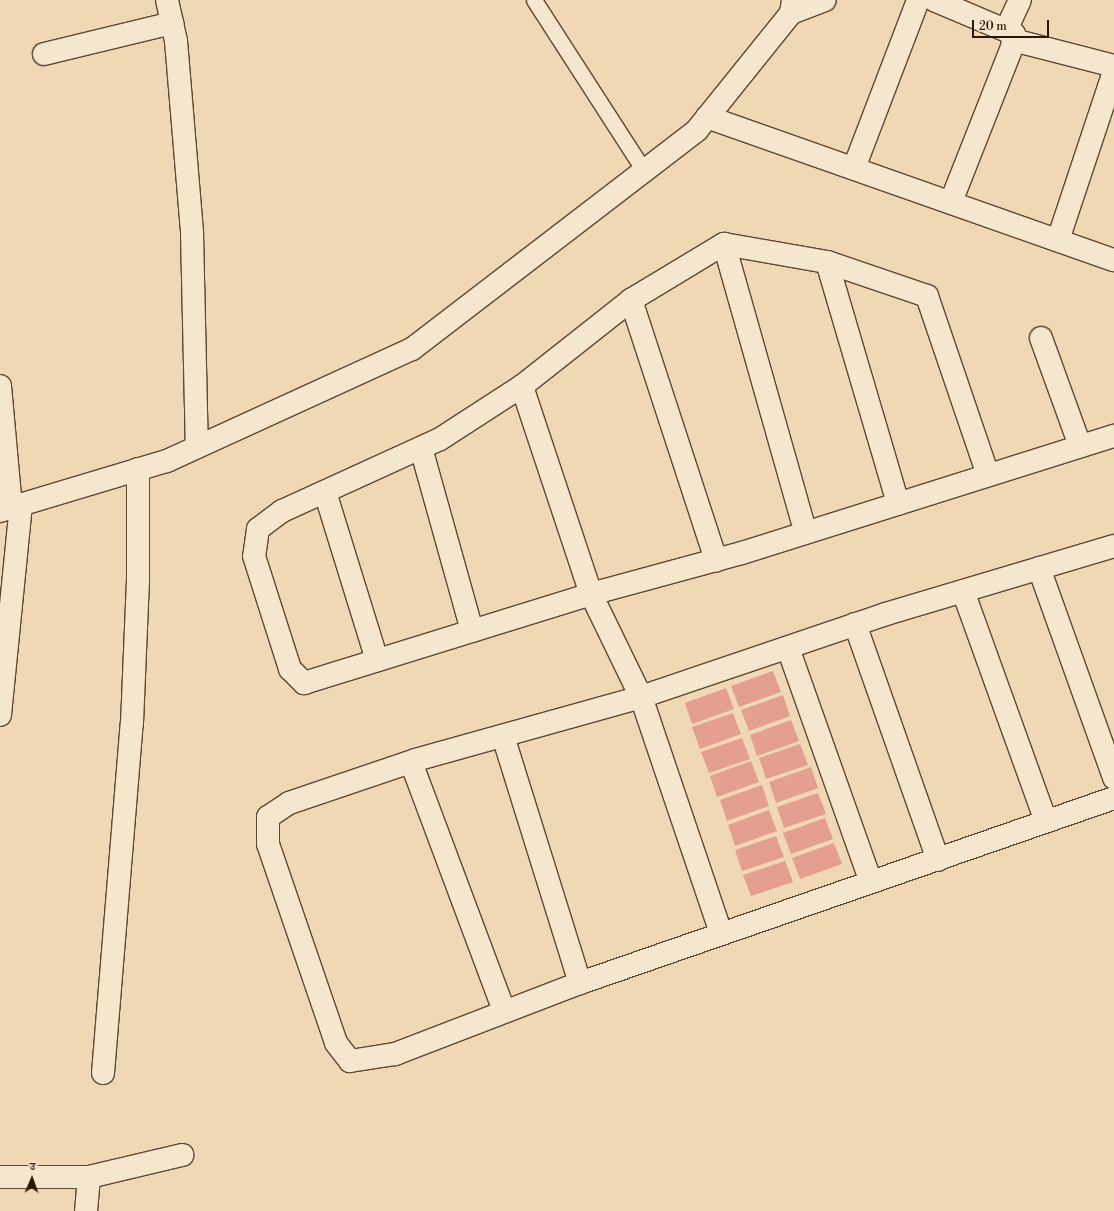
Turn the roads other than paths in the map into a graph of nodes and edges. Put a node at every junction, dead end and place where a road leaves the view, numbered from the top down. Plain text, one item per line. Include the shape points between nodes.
1 (167, 0) edge
2 (534, 0) edge
3 (825, 0) edge
4 (918, 0) edge
5 (934, 0) edge
6 (1020, 0) edge
7 (792, 6) edge
8 (172, 23) junction
9 (1009, 35) junction
10 (44, 54) dead end
11 (1114, 66) edge
12 (1114, 72) edge
13 (707, 117) junction
14 (854, 168) junction
15 (644, 171) junction
16 (951, 202) junction
17 (1058, 240) junction
18 (724, 244) junction
19 (1114, 260) edge
20 (827, 262) junction
21 (631, 300) junction
22 (1041, 338) dead end
23 (0, 386) edge
24 (522, 386) junction
25 (1114, 436) edge
26 (1080, 446) junction
27 (197, 447) junction
28 (421, 448) junction
29 (138, 469) junction
30 (988, 475) junction
31 (326, 492) junction
32 (898, 504) junction
33 (11, 508) edge
34 (806, 533) junction
35 (1114, 546) edge
36 (716, 560) junction
37 (1039, 568) junction
38 (963, 591) junction
39 (591, 594) junction
40 (855, 624) junction
41 (472, 631) junction
42 (788, 648) junction
43 (377, 660) junction
44 (641, 697) junction
45 (0, 715) edge
46 (503, 736) junction
47 (411, 762) junction
48 (1114, 778) edge
49 (1114, 798) edge
50 (1046, 822) junction
51 (938, 860) junction
52 (871, 882) junction
53 (721, 933) junction
54 (580, 983) junction
55 (504, 1011) junction
56 (103, 1073) dead end
57 (182, 1155) dead end
58 (0, 1177) edge
59 (89, 1177) junction
60 (86, 1211) edge

1 - 8 street
2 - 15 lane
3 - 7 street
4 - 14 street
5 - 9 street
6 - 9 street
7 - 13 street
8 - 10 street
8 - 27 street via 192,233
9 - 11 street
9 - 16 street
12 - 17 street
13 - 14 street
13 - 15 street via 697,130
14 - 16 street
15 - 27 street via 412,349
16 - 17 street
17 - 19 street
18 - 20 street
18 - 21 street
18 - 34 street
20 - 30 street via 927,296
20 - 32 street
21 - 24 street
21 - 36 street
22 - 26 street
23 - 33 street
24 - 28 street
24 - 39 street
25 - 26 street
26 - 30 street
27 - 29 street
28 - 31 street
28 - 41 street
29 - 33 street
29 - 56 street via 138,582 132,723
30 - 32 street
31 - 43 street
31 - 43 street via 282,510 258,529 254,556 290,669 304,683
32 - 34 street
33 - 45 street
34 - 36 street
35 - 37 street
36 - 39 street
37 - 38 street
37 - 48 street
38 - 40 street
38 - 50 street
39 - 41 street
39 - 44 street
40 - 42 street
40 - 51 street
41 - 43 street
42 - 44 street
42 - 52 street
44 - 46 street
44 - 53 street
46 - 47 street
46 - 54 street
47 - 55 street
47 - 55 street via 289,803 268,817 268,844 336,1043 350,1061 395,1054
49 - 50 street
50 - 51 street
51 - 52 street
52 - 53 street
53 - 54 street
54 - 55 street
57 - 59 street
58 - 59 street
59 - 60 street

